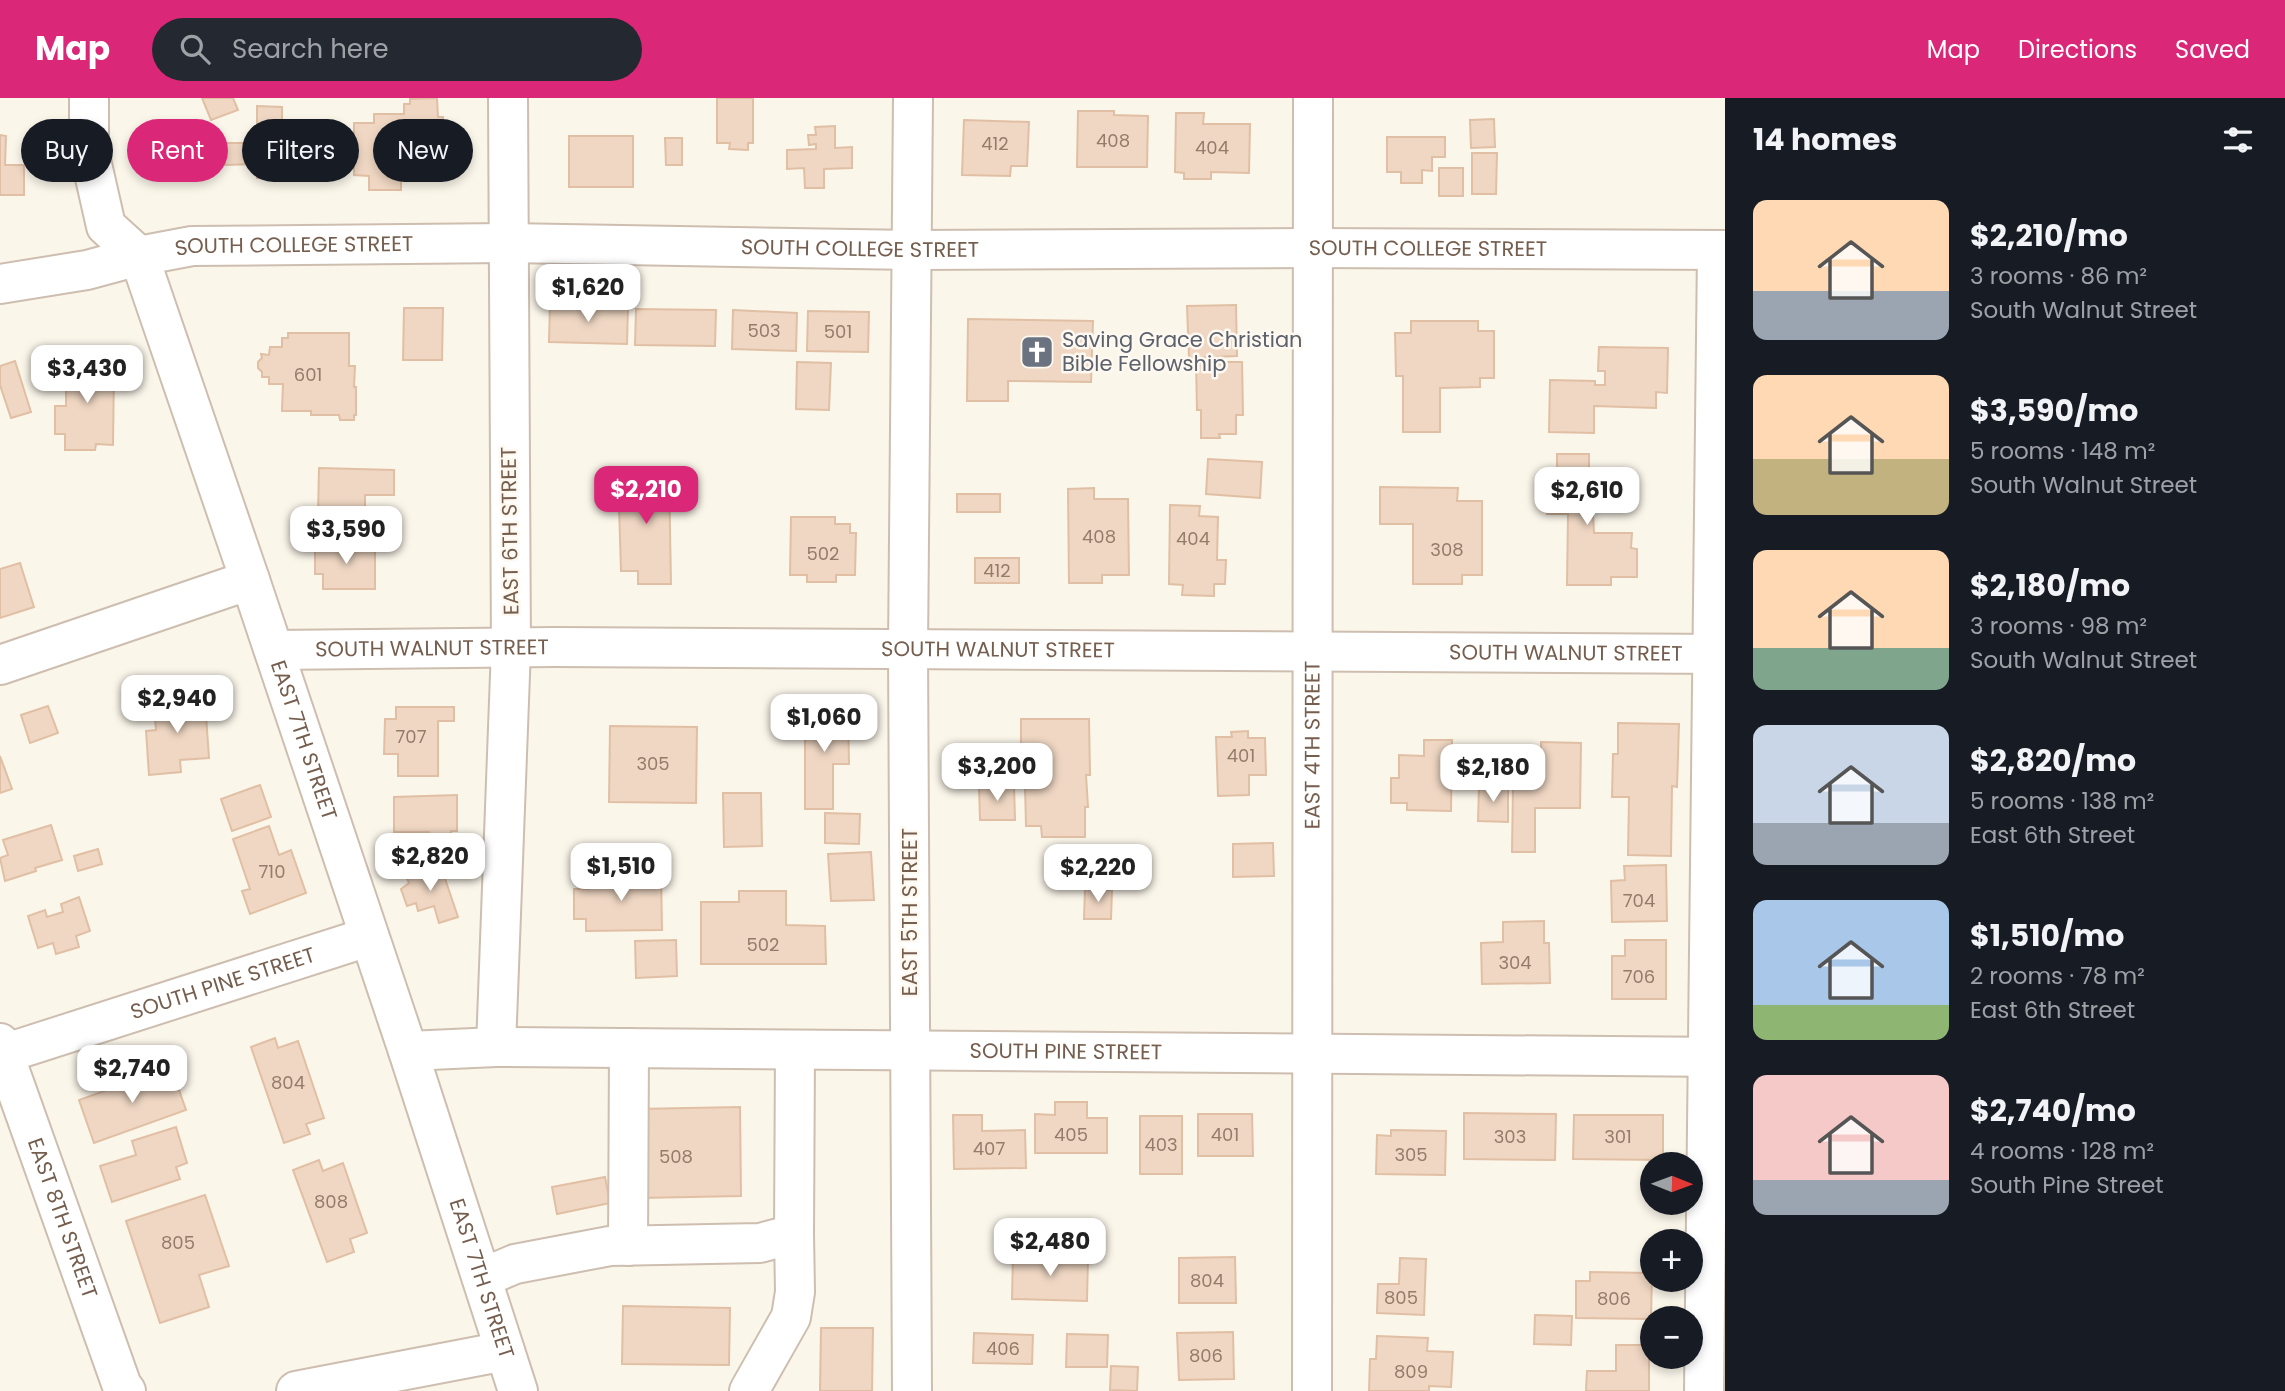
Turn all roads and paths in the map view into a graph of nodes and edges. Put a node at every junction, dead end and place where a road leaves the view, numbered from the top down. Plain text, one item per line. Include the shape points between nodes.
1 (89, 98) edge
2 (508, 98) edge
3 (913, 98) edge
4 (1313, 98) edge
5 (507, 243) junction
6 (1312, 248) junction
7 (913, 250) junction
8 (1721, 250) edge
9 (139, 256) junction
10 (0, 284) edge
11 (250, 580) junction
12 (511, 648) junction
13 (908, 649) junction
14 (274, 650) junction
15 (1314, 651) junction
16 (1719, 654) edge
17 (0, 665) edge
18 (368, 937) junction
19 (496, 1047) junction
20 (629, 1048) junction
21 (795, 1050) junction
22 (1, 1051) edge
23 (408, 1051) junction
24 (910, 1051) junction
25 (1314, 1055) junction
26 (1716, 1057) edge
27 (794, 1234) junction
28 (628, 1246) junction
29 (482, 1278) junction
30 (505, 1351) junction
31 (126, 1391) edge
32 (296, 1391) edge
33 (518, 1391) edge
34 (749, 1391) edge
35 (912, 1391) edge
36 (1312, 1391) edge
37 (1704, 1391) edge

1 - 9 street, EAST 7TH STREET via 89,151 106,226
2 - 5 street, EAST 6TH STREET
3 - 7 street, EAST 5TH STREET
4 - 6 street, EAST 4TH STREET
5 - 7 street, SOUTH COLLEGE STREET
5 - 9 street, SOUTH COLLEGE STREET via 192,246
5 - 12 street, EAST 6TH STREET
6 - 7 street, SOUTH COLLEGE STREET
6 - 8 street, SOUTH COLLEGE STREET
6 - 15 street, EAST 4TH STREET
7 - 13 street, EAST 5TH STREET
8 - 16 street
9 - 10 street, SOUTH COLLEGE STREET
9 - 11 street, EAST 7TH STREET
11 - 14 street, EAST 7TH STREET
11 - 17 street
12 - 13 street, SOUTH WALNUT STREET
12 - 14 street, SOUTH WALNUT STREET
12 - 19 street, EAST 6TH STREET
13 - 15 street, SOUTH WALNUT STREET
13 - 24 street, EAST 5TH STREET
14 - 18 street, EAST 7TH STREET
15 - 16 street, SOUTH WALNUT STREET
15 - 25 street, EAST 4TH STREET
16 - 26 street
18 - 22 street, SOUTH PINE STREET
18 - 23 street, EAST 7TH STREET
19 - 20 street, SOUTH PINE STREET
19 - 23 street, SOUTH PINE STREET
20 - 21 street, SOUTH PINE STREET
20 - 28 street
21 - 24 street, SOUTH PINE STREET
21 - 27 street
22 - 31 street, EAST 8TH STREET
23 - 29 street, EAST 7TH STREET
24 - 25 street, SOUTH PINE STREET
24 - 35 street, EAST 5TH STREET
25 - 26 street, SOUTH PINE STREET
25 - 36 street, EAST 4TH STREET
26 - 37 street
27 - 28 street via 760,1243
27 - 34 street via 791,1317
28 - 29 street via 515,1264
29 - 30 street, EAST 7TH STREET
30 - 32 street
30 - 33 street, EAST 7TH STREET

